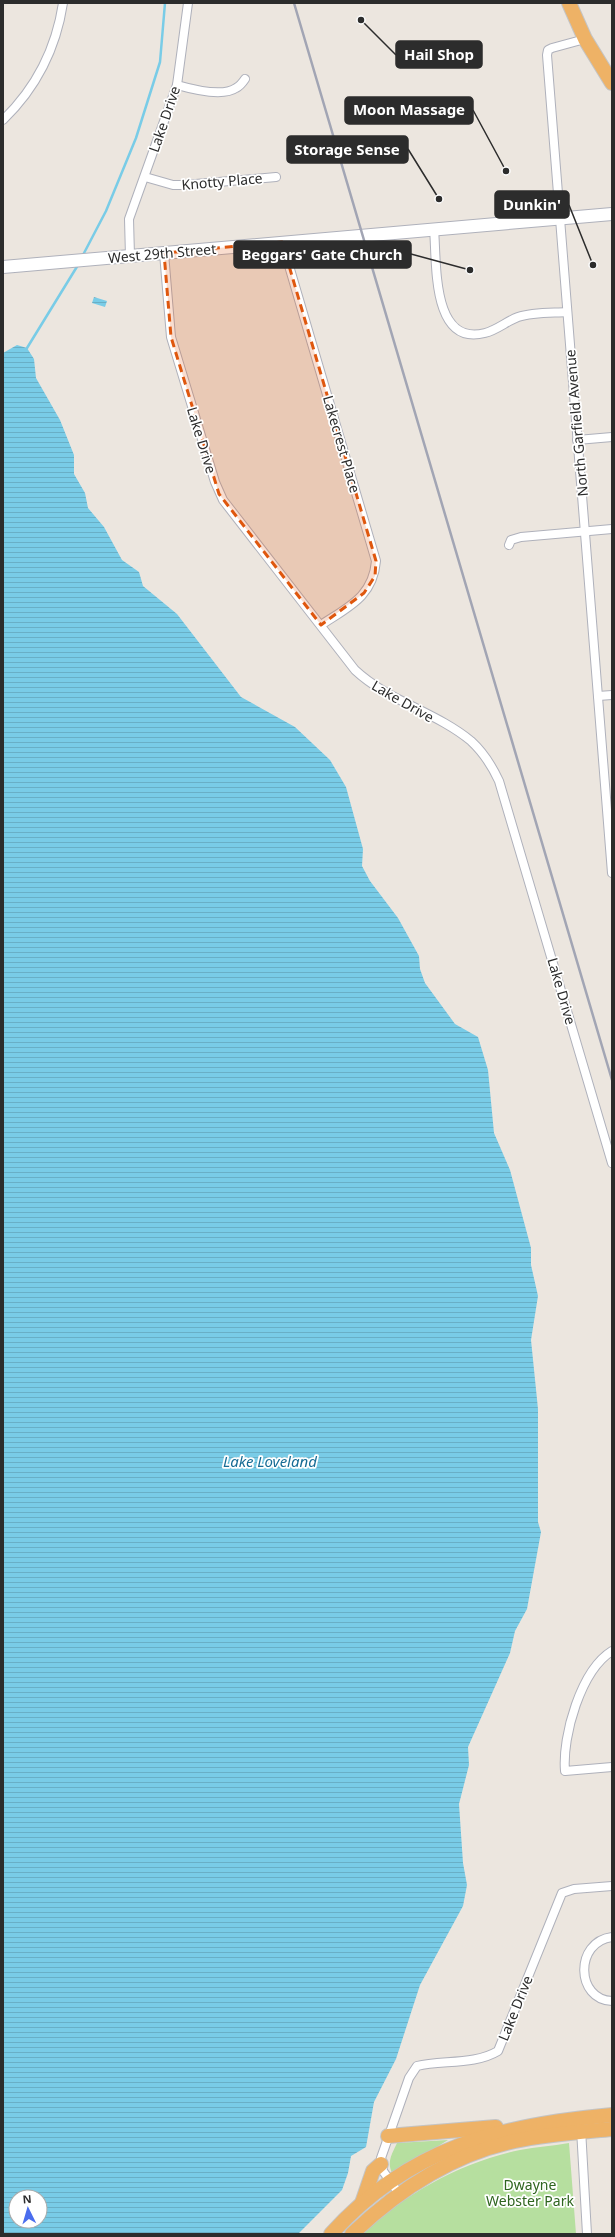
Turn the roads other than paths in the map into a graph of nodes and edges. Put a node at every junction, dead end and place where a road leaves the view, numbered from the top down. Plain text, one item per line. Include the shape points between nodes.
1 (63, 3) edge
2 (188, 3) edge
3 (569, 3) edge
4 (585, 39) junction
5 (245, 79) dead end
6 (612, 83) edge
7 (177, 85) junction
8 (3, 120) edge
9 (145, 177) junction
10 (276, 177) dead end
11 (612, 214) edge
12 (560, 219) junction
13 (434, 229) junction
14 (282, 242) junction
15 (164, 253) junction
16 (130, 256) junction
17 (3, 267) edge
18 (567, 312) junction
19 (612, 437) edge
20 (577, 440) junction
21 (612, 529) edge
22 (585, 532) junction
23 (509, 545) dead end
24 (321, 625) junction
25 (612, 695) edge
26 (598, 696) junction
27 (612, 873) edge
28 (612, 1163) edge
29 (612, 1651) edge
30 (612, 1767) edge
31 (612, 1886) edge
32 (612, 1937) edge
33 (612, 2001) edge
34 (612, 2115) edge
35 (580, 2118) junction
36 (518, 2127) junction
37 (612, 2129) edge
38 (582, 2132) junction
39 (388, 2136) junction
40 (380, 2164) junction
41 (390, 2182) junction
42 (400, 2194) junction
43 (362, 2203) junction
44 (331, 2234) edge
45 (352, 2234) edge
46 (587, 2234) edge

1 - 8 street via 57,35 43,69 24,98
2 - 7 street, Lake Drive
3 - 4 highway
4 - 6 highway
4 - 12 street, North Garfield Avenue via 552,48 546,55
5 - 7 street via 235,89 209,92
7 - 9 street, Lake Drive
9 - 10 street, Knotty Place via 173,185
9 - 16 street, Lake Drive via 130,219
11 - 12 main road, West 29th Street
12 - 13 main road, West 29th Street
12 - 18 street, North Garfield Avenue
13 - 14 main road, West 29th Street
13 - 18 street via 440,299 447,320 455,327 465,333 477,334 518,317
14 - 15 main road, West 29th Street
14 - 24 street, Lakecrest Place via 376,561 375,576 364,593 350,606
15 - 16 main road, West 29th Street
15 - 24 street, Lake Drive via 171,337 219,494
16 - 17 main road, West 29th Street
18 - 20 street, North Garfield Avenue
19 - 20 street
20 - 22 street, North Garfield Avenue
21 - 22 street
22 - 23 street via 521,537 511,540
22 - 26 street, North Garfield Avenue
24 - 28 street, Lake Drive via 348,662 362,676 470,740 494,770 507,802
25 - 26 street
26 - 27 street, North Garfield Avenue
29 - 30 street via 598,1662 589,1676 569,1726 564,1762 565,1771
31 - 39 street, Lake Drive via 569,1890 562,1894 498,2051 488,2057 417,2066 409,2078
32 - 33 street via 601,1940 591,1949 586,1957 584,1978 593,1992 607,2001
34 - 35 highway
35 - 36 highway
35 - 38 street
36 - 39 highway
36 - 41 highway via 460,2144
37 - 38 highway
38 - 42 highway via 514,2141 470,2155 441,2168
38 - 46 street
39 - 40 street, Lake Drive
40 - 41 street
40 - 43 highway via 373,2171
41 - 42 street
41 - 43 highway
42 - 45 highway
43 - 44 highway

